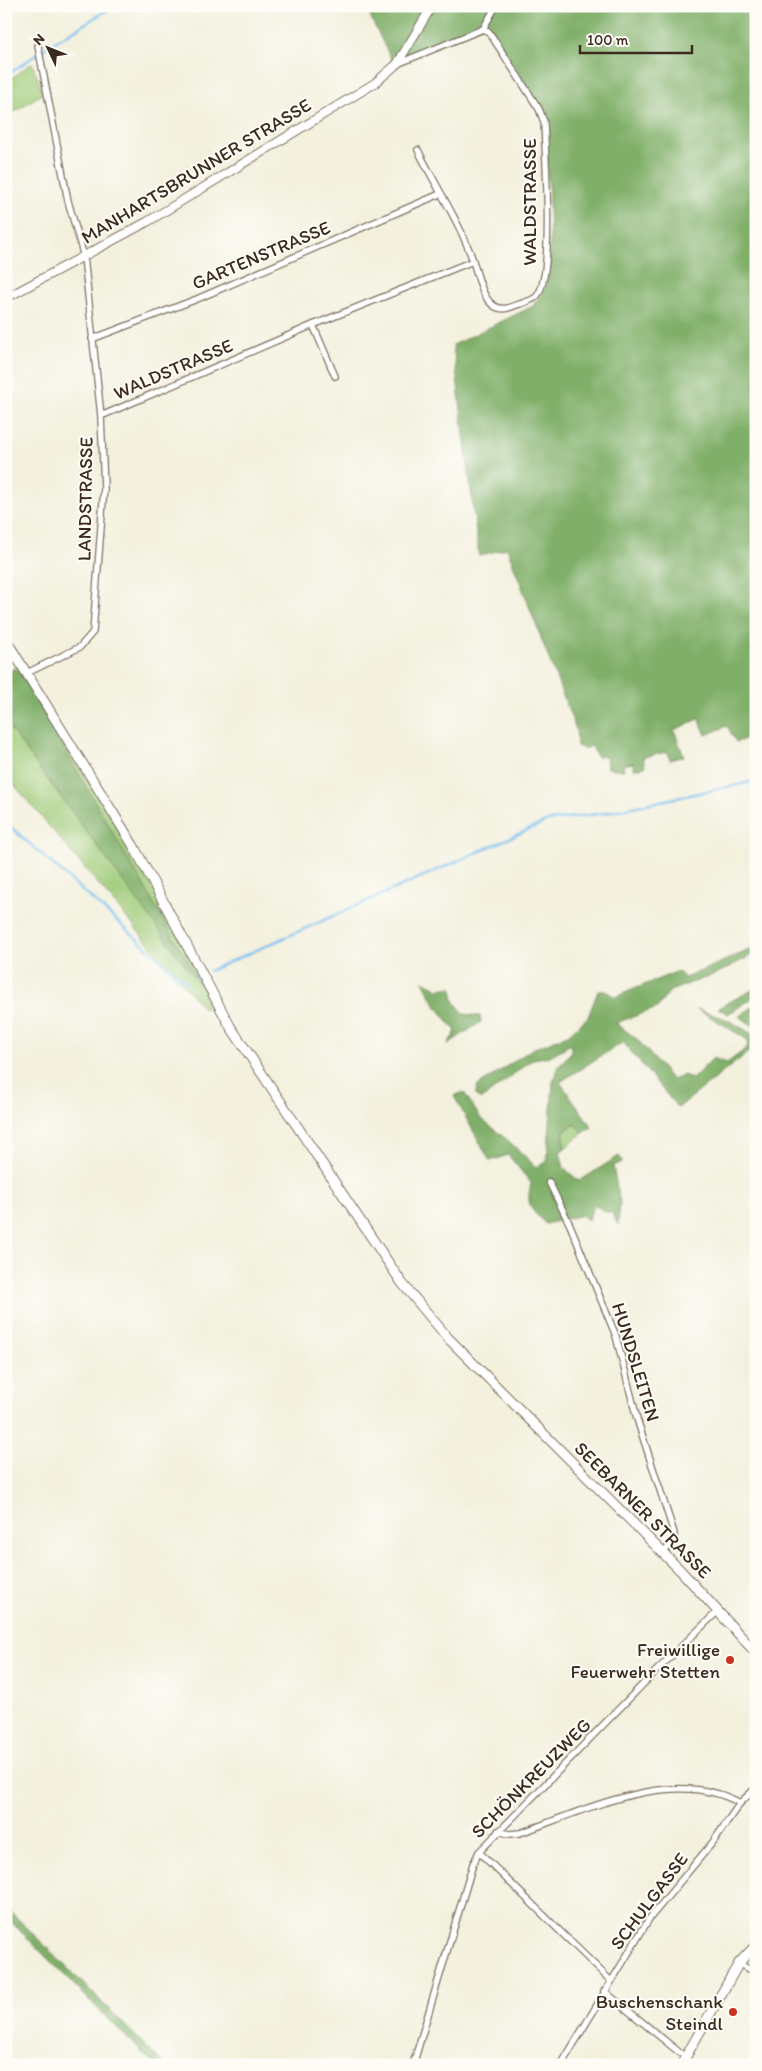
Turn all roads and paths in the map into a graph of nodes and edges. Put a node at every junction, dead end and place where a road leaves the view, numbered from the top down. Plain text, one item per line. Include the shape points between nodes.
1 (432, 6) edge
2 (496, 6) edge
3 (483, 29) junction
4 (38, 46) dead end
5 (397, 64) junction
6 (418, 150) dead end
7 (440, 194) junction
8 (84, 258) junction
9 (473, 261) junction
10 (6, 298) edge
11 (313, 325) junction
12 (92, 339) junction
13 (334, 376) dead end
14 (101, 416) junction
15 (6, 640) edge
16 (27, 672) junction
17 (548, 1182) dead end
18 (663, 1553) junction
19 (719, 1610) junction
20 (756, 1653) edge
21 (756, 1788) edge
22 (740, 1803) junction
23 (498, 1831) junction
24 (479, 1852) junction
25 (756, 1944) edge
26 (739, 1963) junction
27 (756, 1967) edge
28 (610, 1980) junction
29 (604, 1991) junction
30 (683, 2061) edge
31 (413, 2065) edge
32 (561, 2065) edge

1 - 5 street, MANHARTSBRUNNER STRASSE
2 - 3 street
3 - 5 street, MANHARTSBRUNNER STRASSE
3 - 9 street, WALDSTRASSE via 489,32 539,109 544,122 548,241 542,287 535,298 504,310 493,308 487,300
4 - 8 street, LANDSTRASSE via 68,201
5 - 8 street, MANHARTSBRUNNER STRASSE via 375,83
6 - 7 street, WALDSTRASSE
7 - 9 street, WALDSTRASSE via 464,235
7 - 12 street, GARTENSTRASSE via 197,299
8 - 10 street, MANHARTSBRUNNER STRASSE
8 - 12 street, LANDSTRASSE
9 - 11 street, WALDSTRASSE
11 - 13 street
11 - 14 street, WALDSTRASSE
12 - 14 street, LANDSTRASSE
14 - 16 street, LANDSTRASSE via 104,488 95,626 91,636 80,646
15 - 16 main road, SEEBARNER STRASSE
16 - 18 main road, SEEBARNER STRASSE via 133,845 230,1026 402,1283 433,1322
17 - 18 street, HUNDSLEITEN via 570,1225 616,1336 637,1419 674,1533 674,1541
18 - 19 main road, SEEBARNER STRASSE
19 - 20 main road, SEEBARNER STRASSE
19 - 23 street, SCHÖNKREUZWEG
21 - 22 street, SCHULGASSE
22 - 23 street via 721,1794 695,1788 633,1794 520,1833
22 - 28 street, SCHULGASSE via 713,1842 649,1918
23 - 24 street, SCHÖNKREUZWEG
24 - 28 street
24 - 31 street, SCHÖNKREUZWEG
25 - 26 main road
26 - 27 street via 748,1969
26 - 30 main road
28 - 29 street, SCHULGASSE
29 - 30 street
29 - 32 street, SCHULGASSE

